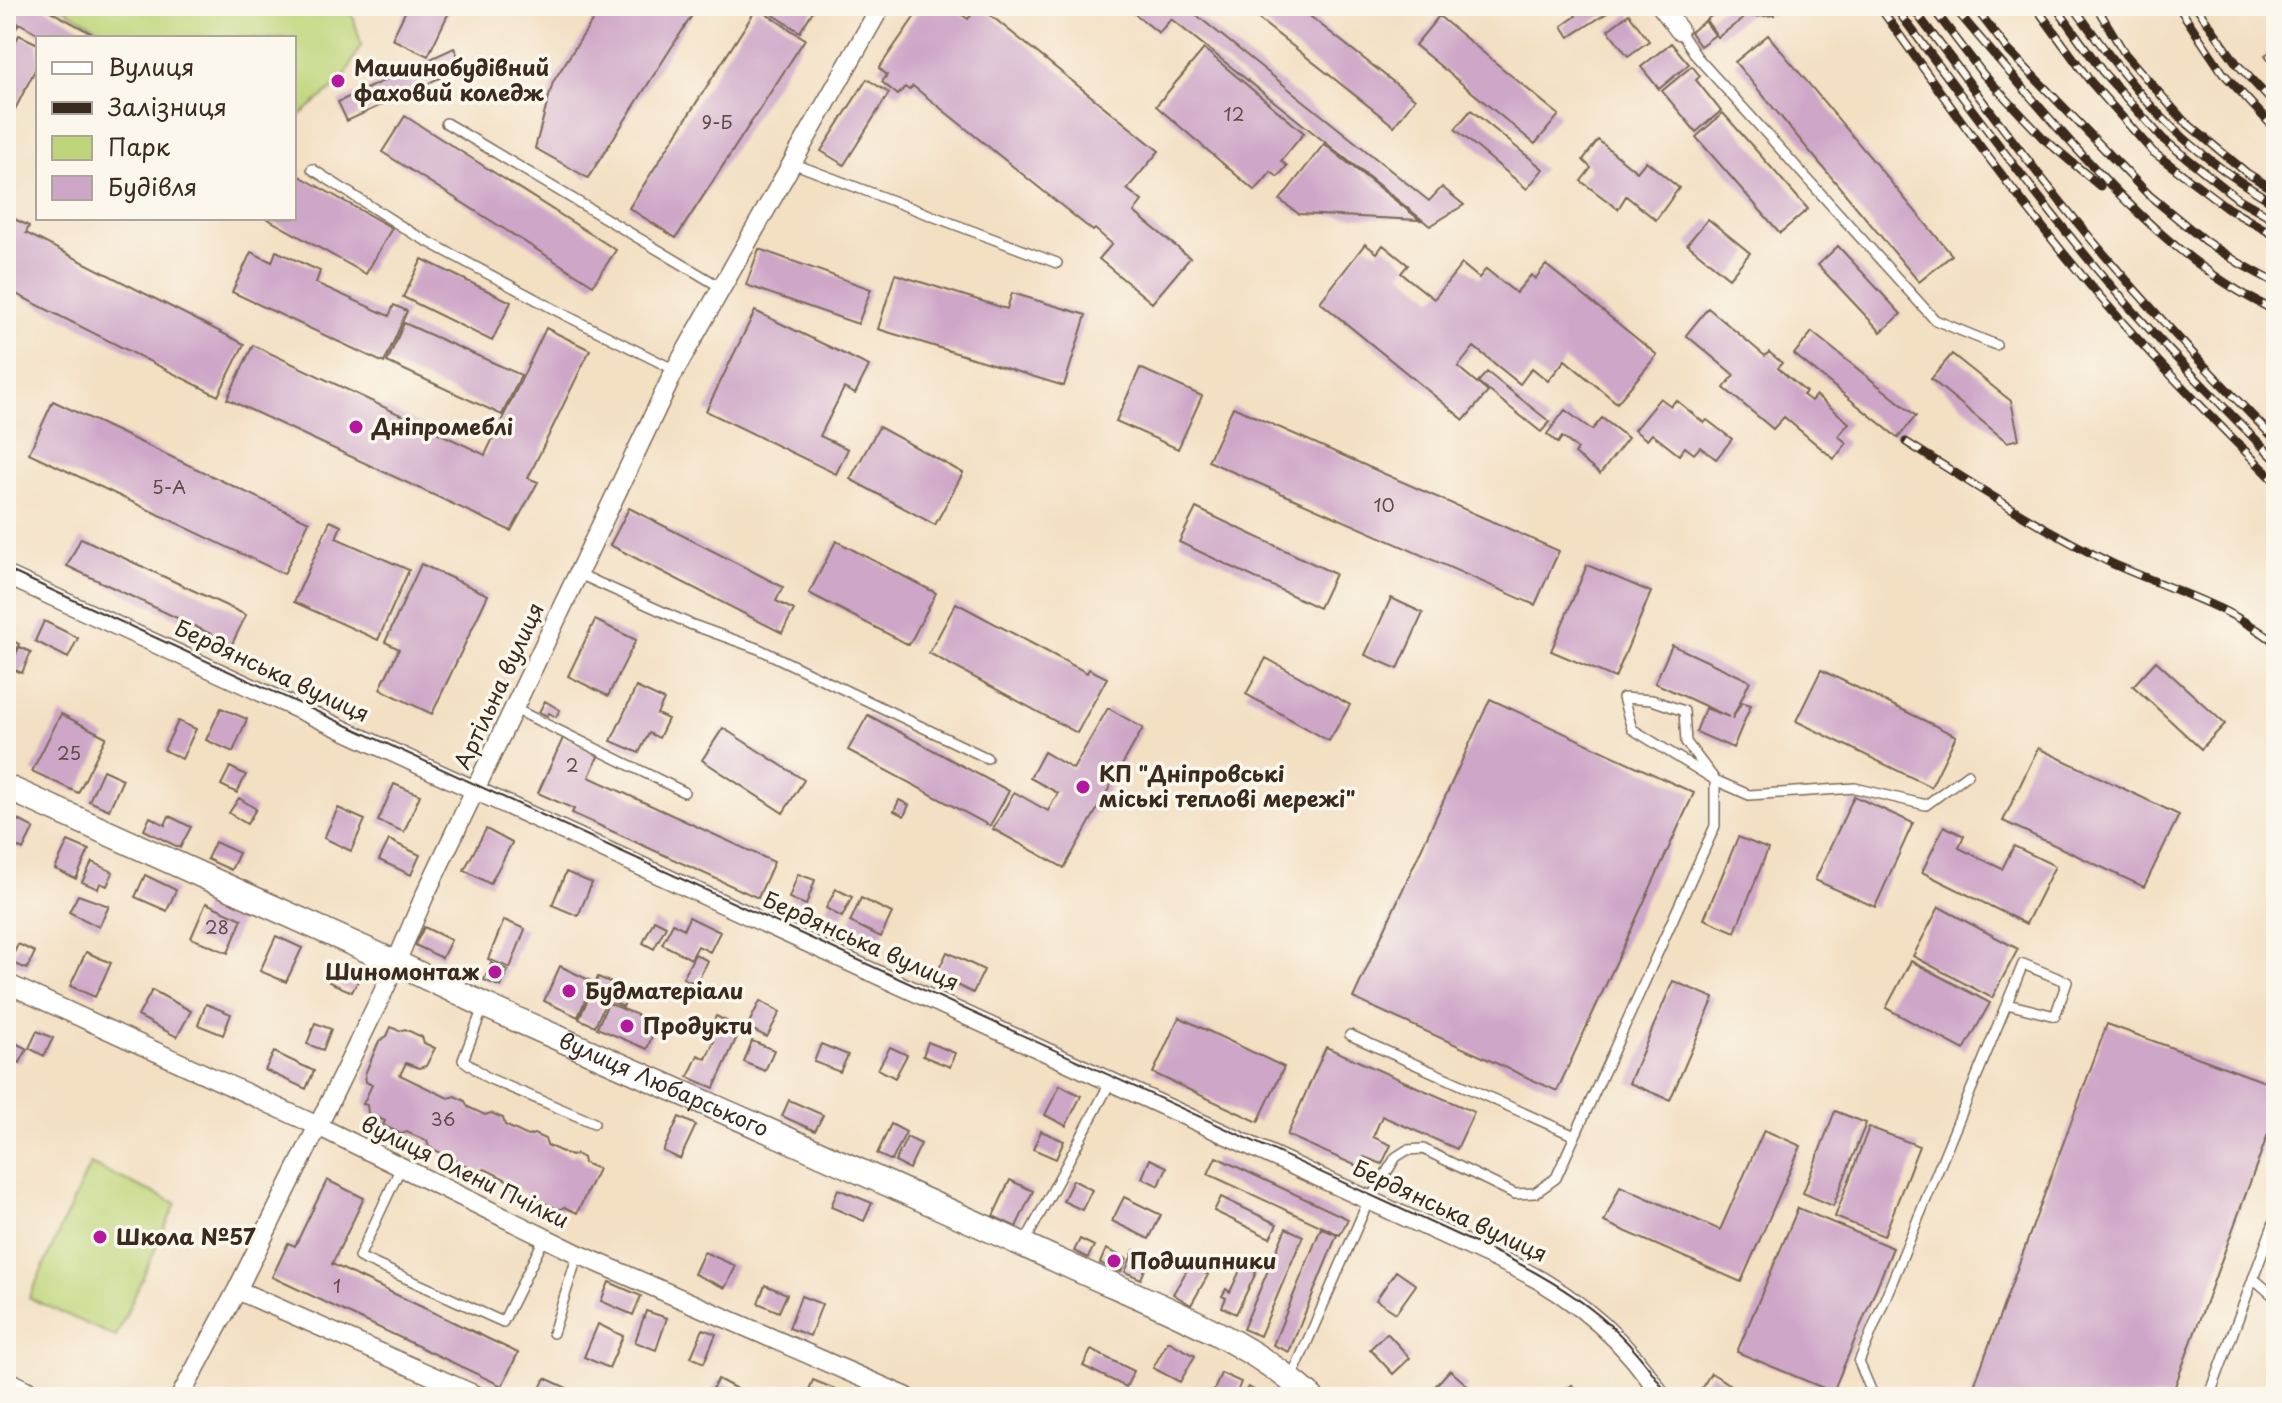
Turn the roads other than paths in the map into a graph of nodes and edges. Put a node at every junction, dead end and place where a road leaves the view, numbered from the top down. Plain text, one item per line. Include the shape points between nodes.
1 (881, 6) edge
2 (1661, 6) edge
3 (1679, 30) joint
4 (446, 123) dead end
5 (792, 163) junction
6 (312, 169) dead end
7 (1057, 263) dead end
8 (722, 288) junction
9 (1996, 345) dead end
10 (675, 370) junction
11 (579, 574) junction
12 (6, 575) edge
13 (515, 709) junction
14 (987, 758) dead end
15 (1968, 774) dead end
16 (1715, 780) junction
17 (6, 787) edge
18 (476, 791) junction
19 (684, 792) dead end
20 (396, 963) junction
21 (6, 983) edge
22 (2007, 1004) junction
23 (484, 1005) junction
24 (1350, 1035) dead end
25 (1111, 1081) junction
26 (594, 1123) dead end
27 (318, 1126) junction
28 (1575, 1136) junction
29 (401, 1167) junction
30 (1370, 1200) junction
31 (2276, 1217) edge
32 (544, 1239) junction
33 (1024, 1245) junction
34 (578, 1254) junction
35 (2253, 1278) junction
36 (237, 1290) junction
37 (2276, 1298) edge
38 (553, 1333) dead end
39 (1291, 1379) junction
40 (6, 1380) edge
41 (40, 1397) edge
42 (180, 1397) edge
43 (480, 1397) edge
44 (907, 1397) edge
45 (1311, 1397) edge
46 (1662, 1397) edge
47 (1874, 1397) edge
48 (2209, 1397) edge

1 - 5 street, Артільна вулиця
2 - 3 street
3 - 9 lane via 1697,57 1935,320
4 - 8 lane
5 - 7 lane
5 - 8 street, Артільна вулиця
6 - 10 lane via 412,233
8 - 10 street, Артільна вулиця
10 - 11 street, Артільна вулиця
11 - 13 street, Артільна вулиця
11 - 14 lane via 759,649
12 - 18 street, Бердянська вулиця
13 - 18 street, Артільна вулиця
13 - 19 lane
15 - 16 lane via 1926,805 1855,788 1749,795
16 - 16 lane via 1632,729 1623,698 1652,700 1684,711 1686,742
16 - 28 lane via 1715,826
17 - 20 main road, вулиця Любарського
18 - 20 street, Артільна вулиця
18 - 25 street, Бердянська вулиця
20 - 23 main road, вулиця Любарського
20 - 27 street, Артільна вулиця
21 - 27 street, вулиця Олени Пчілки
22 - 22 lane via 2055,1016 2067,982 2023,964
22 - 47 lane via 1859,1362
23 - 26 lane via 463,1060 488,1078
23 - 33 main road, вулиця Любарського
24 - 28 lane
25 - 30 street, Бердянська вулиця
25 - 33 lane
27 - 29 street, вулиця Олени Пчілки
27 - 36 street, Артільна вулиця
28 - 30 lane via 1556,1178 1535,1193 1515,1194 1423,1149 1396,1157
29 - 32 street, вулиця Олени Пчілки
29 - 32 lane via 359,1257 503,1322
30 - 39 lane
30 - 46 street, Бердянська вулиця via 1567,1296 1623,1345
31 - 35 lane
32 - 34 street, вулиця Олени Пчілки
33 - 39 main road, вулиця Любарського via 1232,1341
34 - 38 lane
34 - 44 street, вулиця Олени Пчілки
35 - 37 lane
35 - 48 lane
36 - 42 street, Артільна вулиця
36 - 43 street
39 - 45 main road, вулиця Любарського
40 - 41 street

